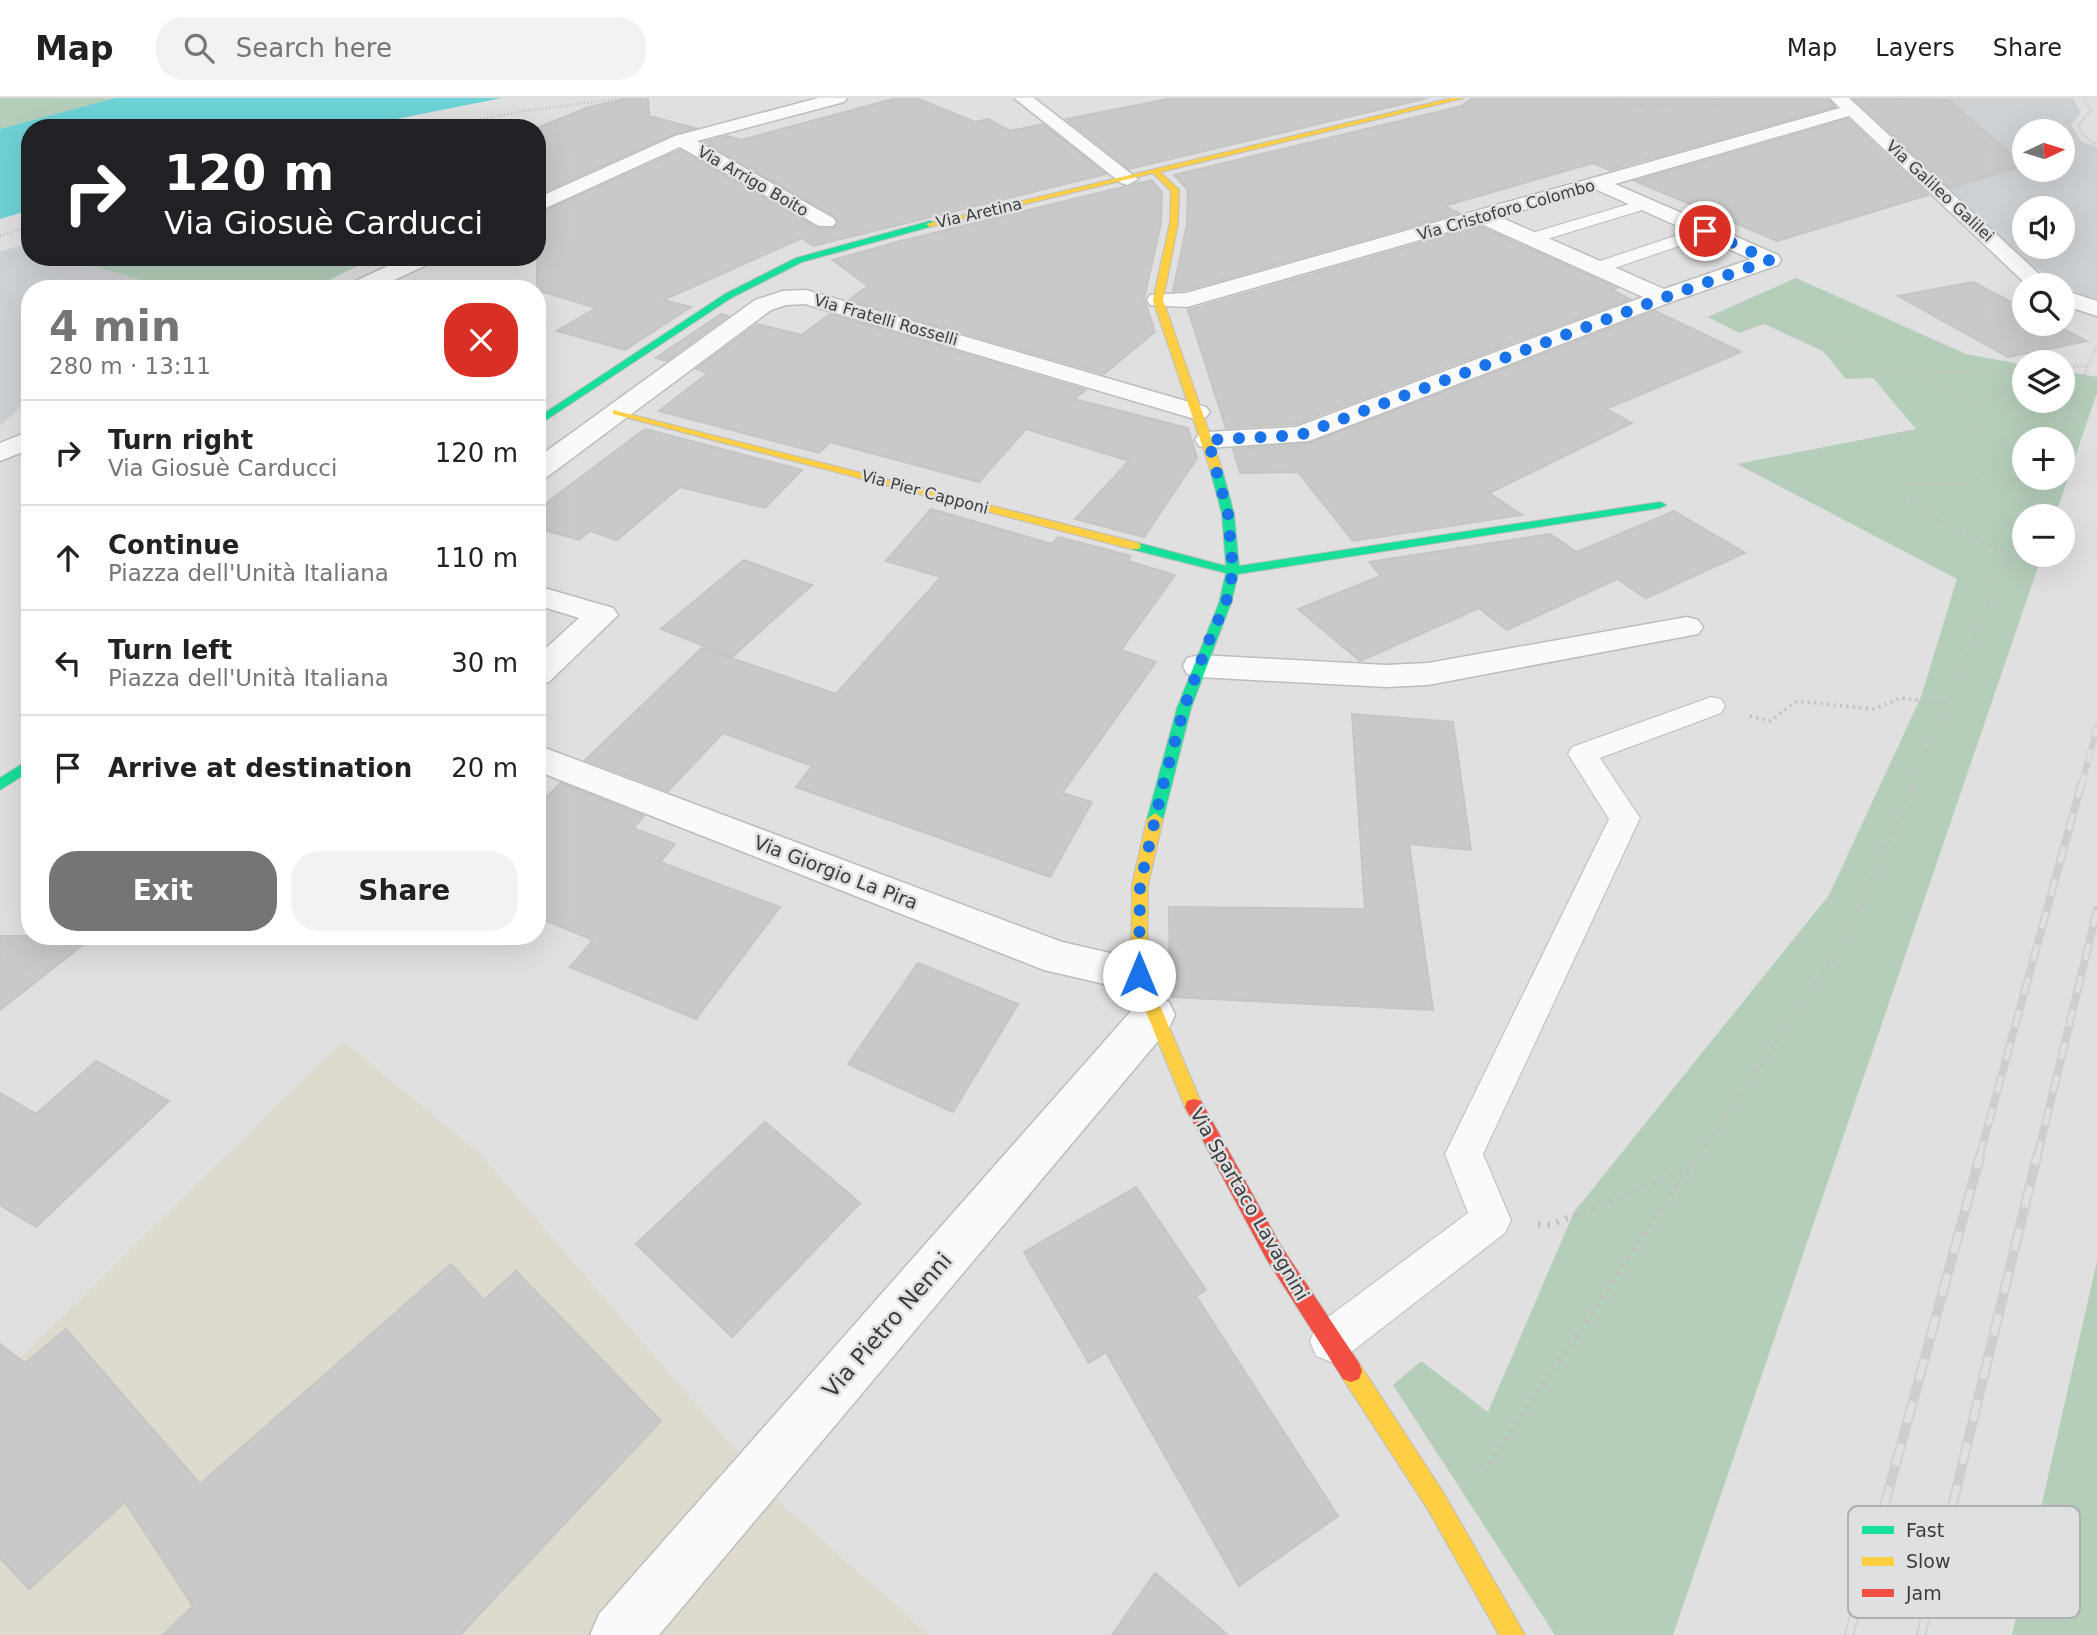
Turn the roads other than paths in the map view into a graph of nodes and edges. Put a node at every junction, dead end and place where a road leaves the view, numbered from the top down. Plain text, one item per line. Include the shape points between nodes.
1 (838, 98) edge
2 (1023, 98) edge
3 (1461, 98) edge
4 (1846, 104) edge
5 (681, 140) junction
6 (1156, 172) junction
7 (1128, 178) junction
8 (1599, 184) junction
9 (546, 202) edge
10 (1646, 204) junction
11 (1483, 217) junction
12 (826, 222) dead end
13 (1705, 231) junction
14 (1531, 239) junction
15 (406, 266) edge
16 (1597, 268) junction
17 (2027, 273) edge
18 (376, 280) edge
19 (1663, 298) junction
20 (1158, 300) junction
21 (2075, 302) edge
22 (2097, 309) edge
23 (617, 412) junction
24 (1197, 412) junction
25 (546, 418) edge
26 (1208, 440) junction
27 (546, 464) edge
28 (1660, 505) dead end
29 (1233, 571) junction
30 (546, 598) edge
31 (1687, 627) dead end
32 (546, 666) edge
33 (1199, 666) junction
34 (1711, 706) road end
35 (546, 760) edge
36 (21, 770) edge
37 (0, 785) edge
38 (1147, 995) junction
39 (1332, 1340) junction
40 (620, 1635) edge
41 (1513, 1635) edge

1 - 5 street
2 - 7 street
3 - 6 street, Via Aretina
4 - 8 street, Via Cristoforo Colombo
4 - 17 street, Via Galileo Galilei
5 - 9 street
5 - 12 street, Via Arrigo Boito
6 - 7 street, Via Aretina
6 - 20 street via 1175,190 1174,223
7 - 25 street, Via Aretina via 799,260 728,296
8 - 10 street
8 - 11 street, Via Cristoforo Colombo
10 - 13 street
10 - 14 lane
11 - 14 street
11 - 20 street, Via Cristoforo Colombo via 1187,300
13 - 16 lane
13 - 19 street via 1770,260
14 - 16 street
15 - 18 street
16 - 19 street
19 - 26 street via 1300,435
20 - 24 street, Via Spartaco Lavagnini
21 - 22 street
23 - 24 street, Via Fratelli Rosselli via 763,305 806,296
23 - 27 street, Via Fratelli Rosselli
23 - 29 street, Via Pier Capponi
24 - 26 street, Via Spartaco Lavagnini
26 - 29 street, Via Spartaco Lavagnini via 1228,514
28 - 29 street
29 - 33 street, Via Spartaco Lavagnini via 1226,603
30 - 32 street via 602,615
31 - 33 street via 1428,674
33 - 38 street, Via Spartaco Lavagnini via 1162,789 1140,885
34 - 39 lane via 1583,754 1625,818 1464,1154 1492,1220
35 - 38 street, Via Giorgio La Pira
36 - 37 street
38 - 39 street, Via Spartaco Lavagnini via 1202,1125 1274,1253
38 - 40 street, Via Pietro Nenni
39 - 41 street, Via Spartaco Lavagnini via 1435,1500

